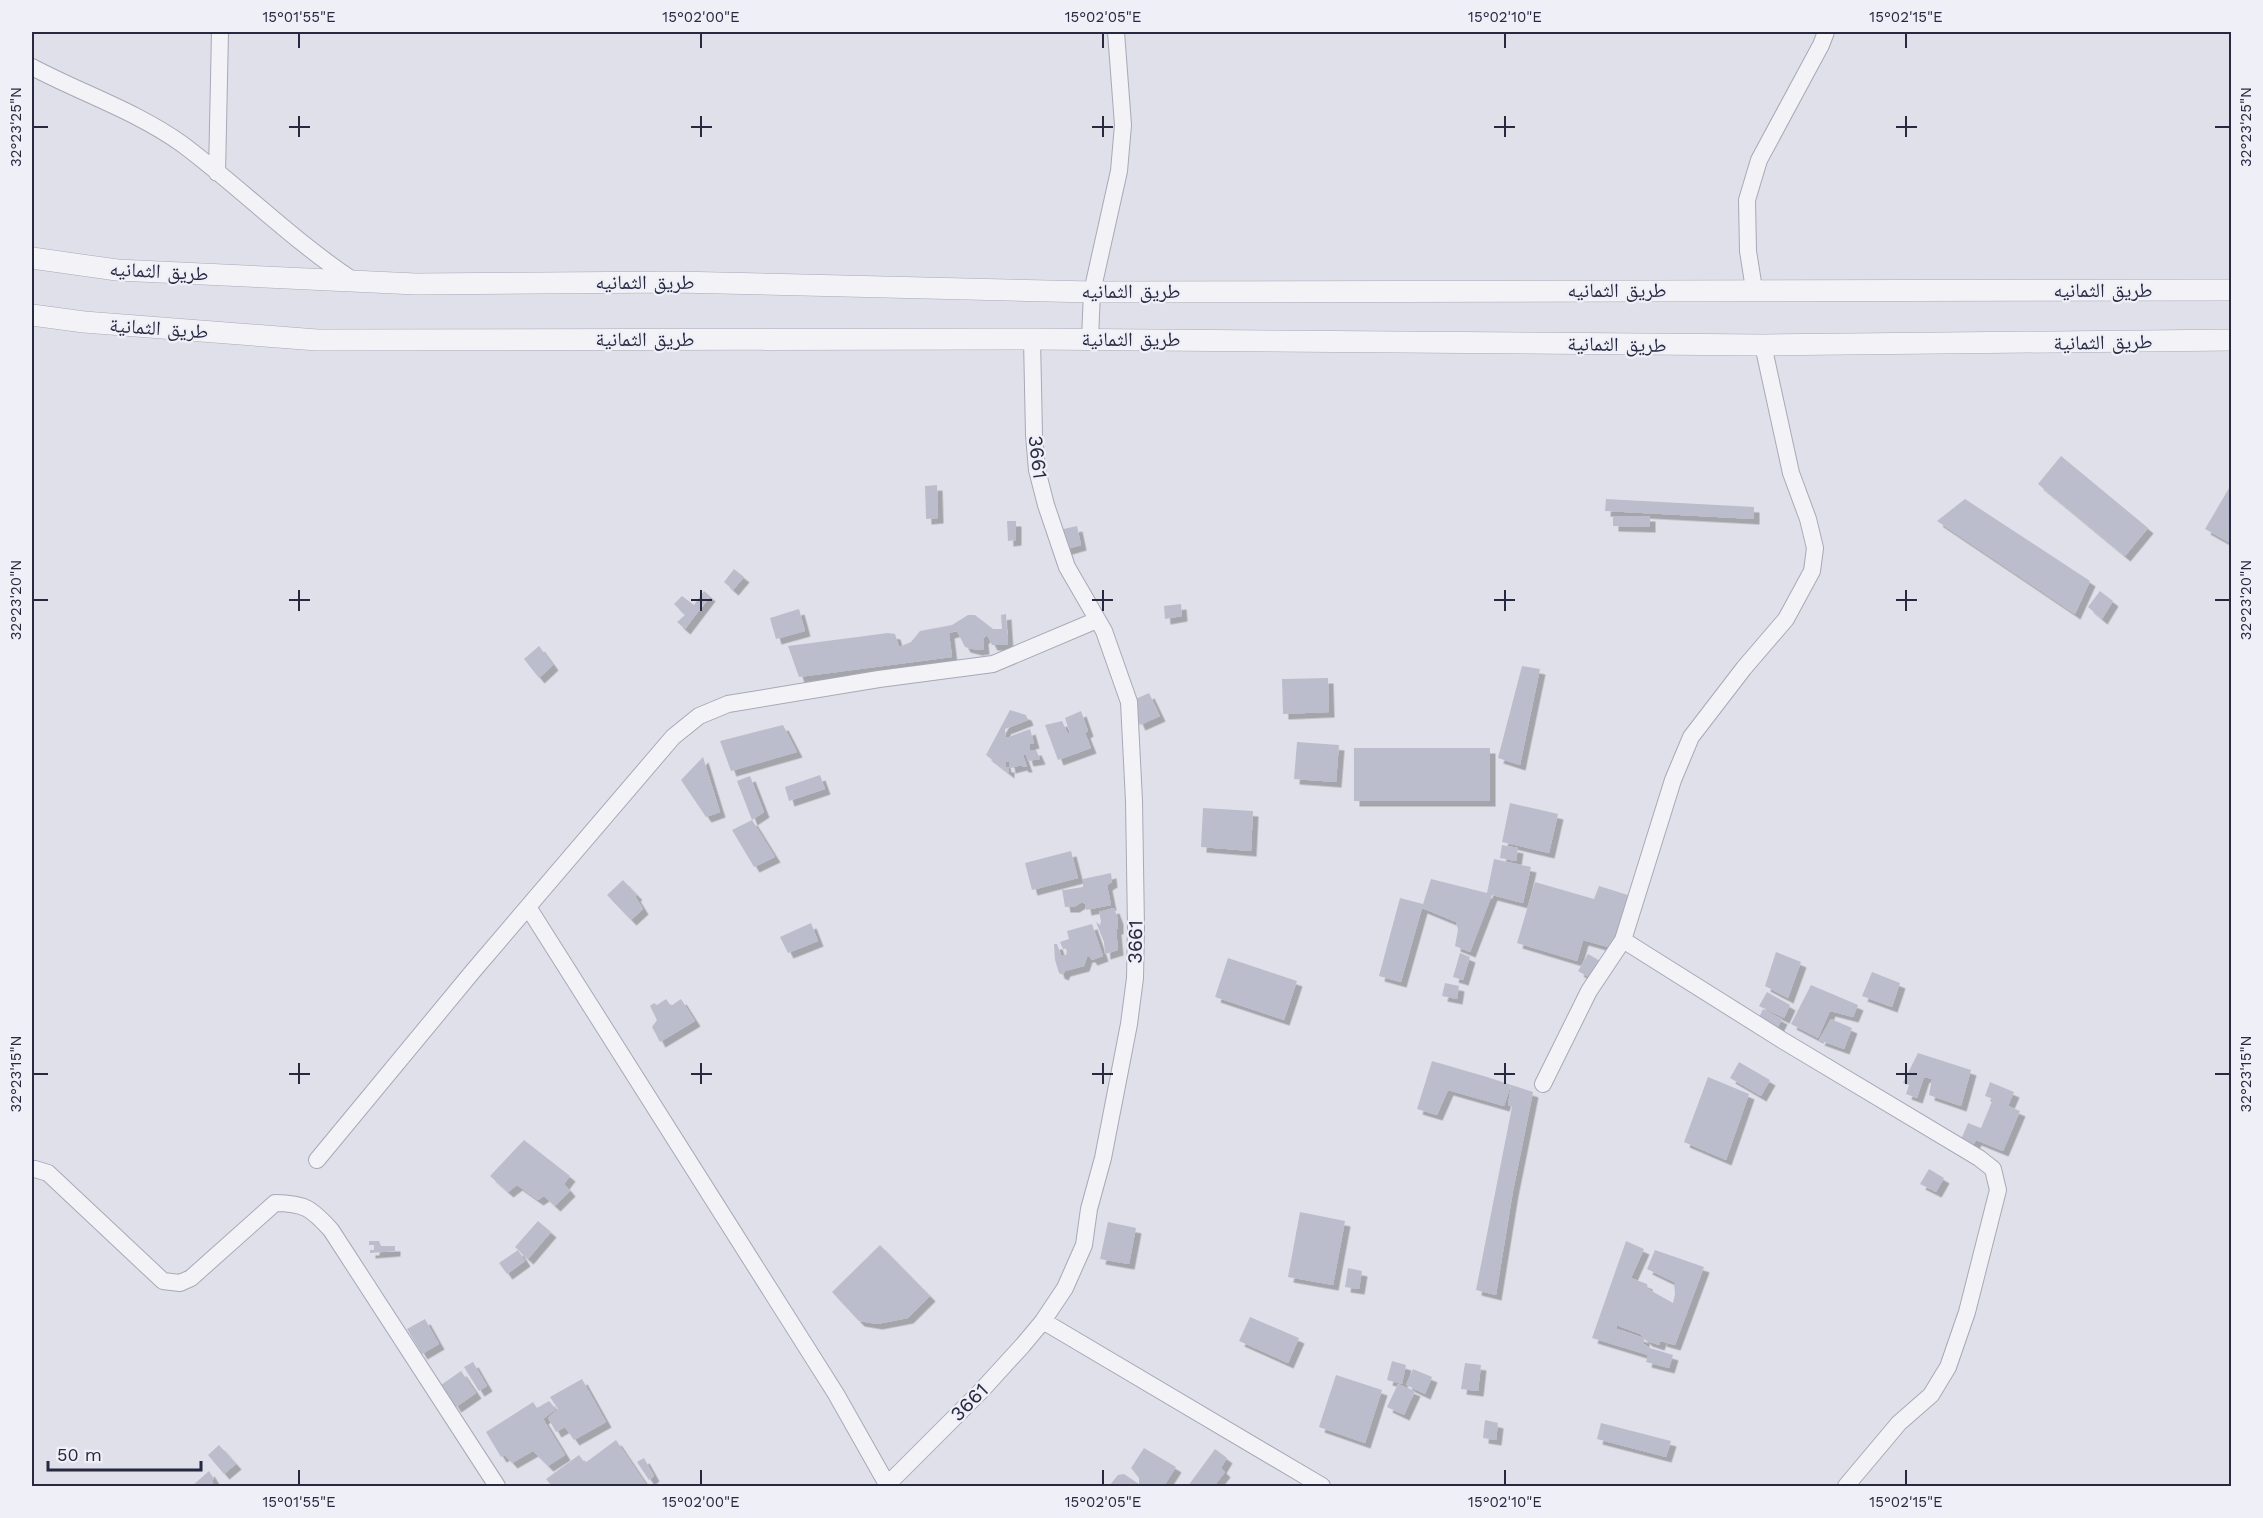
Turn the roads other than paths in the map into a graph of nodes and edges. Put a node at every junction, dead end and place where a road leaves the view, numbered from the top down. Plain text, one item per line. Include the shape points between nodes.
1 (220, 32) edge
2 (1116, 32) edge
3 (1826, 32) edge
4 (32, 67) edge
5 (217, 172) junction
6 (32, 258) edge
7 (354, 281) junction
8 (1754, 289) junction
9 (2232, 290) edge
10 (1092, 291) junction
11 (32, 315) edge
12 (1032, 339) junction
13 (1090, 339) junction
14 (2232, 340) edge
15 (1763, 345) junction
16 (1097, 620) junction
17 (528, 907) junction
18 (1623, 940) junction
19 (1543, 1084) dead end
20 (317, 1160) dead end
21 (32, 1170) edge
22 (1043, 1321) junction
23 (497, 1486) edge
24 (887, 1486) edge
25 (1322, 1486) edge
26 (1846, 1486) edge

1 - 5 street
2 - 10 street via 1123,125 1119,171
3 - 8 street via 1759,160 1747,201
4 - 5 street via 136,115
5 - 7 street via 319,258
6 - 7 street, طريق الثمانيه via 117,270
7 - 10 street, طريق الثمانيه via 676,282
8 - 9 street, طريق الثمانيه
8 - 10 street, طريق الثمانيه
10 - 13 street
11 - 12 street, طريق الثمانية via 317,340
12 - 13 street, طريق الثمانية
12 - 16 street, 3661 via 1037,470 1067,567
13 - 15 street, طريق الثمانية
14 - 15 street, طريق الثمانية
15 - 18 street via 1791,472 1815,548 1812,571 1786,619 1691,737 1673,780
16 - 17 street via 993,664 728,704 699,716 673,737
16 - 22 street, 3661 via 1129,702 1135,978 1084,1245 1065,1288
17 - 20 street
17 - 24 street via 836,1394
18 - 19 street via 1589,991
18 - 26 street via 1993,1169 1998,1190 1967,1312 1948,1367 1930,1395 1899,1423
21 - 23 street via 48,1173 163,1281 180,1283 191,1278 275,1203 313,1210 331,1230
22 - 24 street, 3661 via 981,1391
22 - 25 street

